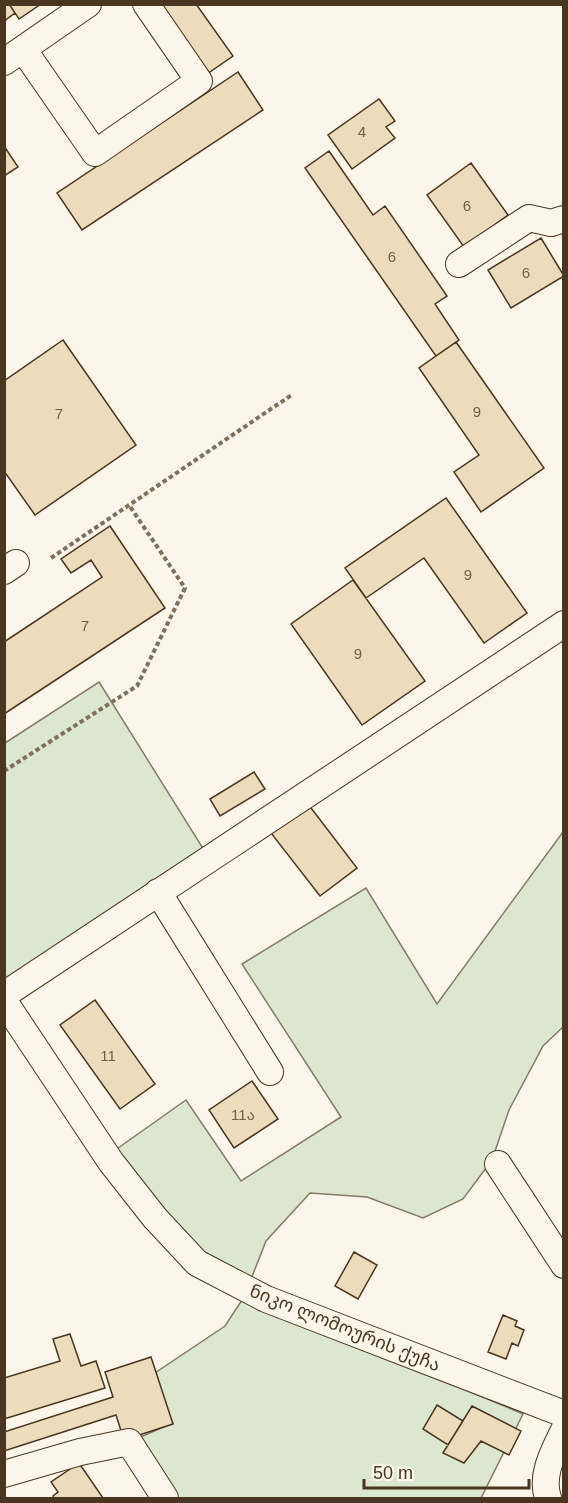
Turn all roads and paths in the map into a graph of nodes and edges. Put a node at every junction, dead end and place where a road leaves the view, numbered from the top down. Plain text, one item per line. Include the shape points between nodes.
1 (88, 4) edge
2 (146, 4) edge
3 (14, 56) edge
4 (564, 219) edge
5 (459, 264) dead end
6 (293, 394) dead end
7 (129, 505) junction
8 (51, 558) dead end
9 (564, 624) edge
10 (4, 771) edge
11 (158, 892) junction
12 (5, 1000) edge
13 (270, 1072) dead end
14 (498, 1164) dead end
15 (564, 1265) edge
16 (564, 1414) edge
17 (564, 1430) edge
18 (4, 1474) edge
19 (165, 1498) edge
20 (548, 1498) edge

1 - 3 street
2 - 3 street via 199,81 95,153
4 - 5 street via 551,223 529,218
6 - 7 path
7 - 8 path
7 - 10 path via 185,588 137,686
9 - 11 street
11 - 12 street
11 - 13 street
12 - 16 street, ნიკო ლომოურის ქუჩა via 111,1162 197,1263 266,1299
14 - 15 street
17 - 20 street via 550,1459 544,1485
18 - 19 street via 129,1442

